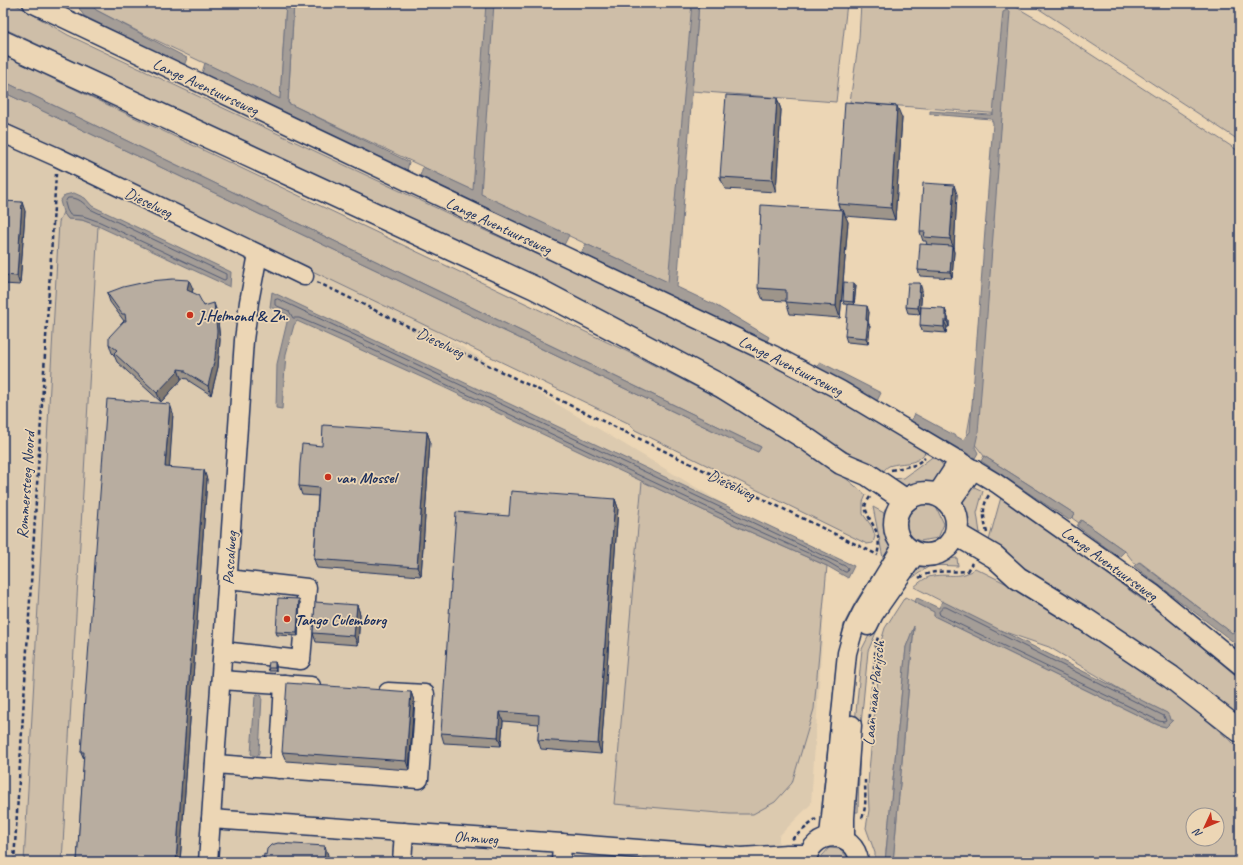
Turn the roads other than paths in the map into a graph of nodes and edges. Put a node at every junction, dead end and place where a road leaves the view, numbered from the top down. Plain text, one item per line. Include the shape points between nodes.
1 (32, 3) edge
2 (3, 42) edge
3 (3, 133) edge
4 (258, 254) junction
5 (304, 276) road end
6 (966, 464) junction
7 (943, 499) junction
8 (901, 507) junction
9 (952, 540) junction
10 (910, 549) junction
11 (228, 579) junction
12 (223, 651) junction
13 (1240, 665) edge
14 (221, 680) junction
15 (284, 684) junction
16 (331, 688) edge
17 (370, 690) edge
18 (1240, 731) edge
19 (215, 764) junction
20 (278, 769) junction
21 (211, 819) junction
22 (404, 832) junction
23 (837, 839) junction
24 (562, 843) junction
25 (741, 857) junction
26 (807, 858) edge
27 (208, 862) edge
28 (402, 862) edge
29 (560, 862) edge
30 (759, 862) edge
31 (859, 862) edge

1 - 6 street, Lange Aventuurseweg via 775,356 840,390
2 - 8 main road via 535,288 721,386 841,463 861,485 876,488
3 - 4 street, Dieselweg
4 - 5 street, Dieselweg
4 - 11 street, Pascalweg via 248,302 244,340
6 - 7 street
6 - 13 street, Lange Aventuurseweg via 1152,593
7 - 8 main road via 928,492 920,493 912,495
7 - 9 main road via 954,510 957,518
8 - 10 main road via 895,521 895,530 898,538
9 - 10 main road via 941,551 933,554 925,555
9 - 18 main road via 978,555 994,557 1018,578 1171,677
10 - 23 street, Laan naar Parijsch via 862,612 854,628 848,653
11 - 12 street, Pascalweg
11 - 12 street via 307,588 301,660
12 - 14 street, Pascalweg
14 - 15 street
14 - 19 street, Pascalweg
15 - 16 street
15 - 20 street
17 - 20 street via 425,694 419,779
19 - 20 street
19 - 21 street, Pascalweg
21 - 22 street, Ohmweg
21 - 27 street, Pascalweg
22 - 24 street, Ohmweg
22 - 28 street
23 - 26 street via 816,843
23 - 31 street via 853,846
24 - 25 street, Ohmweg
24 - 29 street
25 - 26 street, Ohmweg via 787,854
25 - 30 street, Ohmweg

